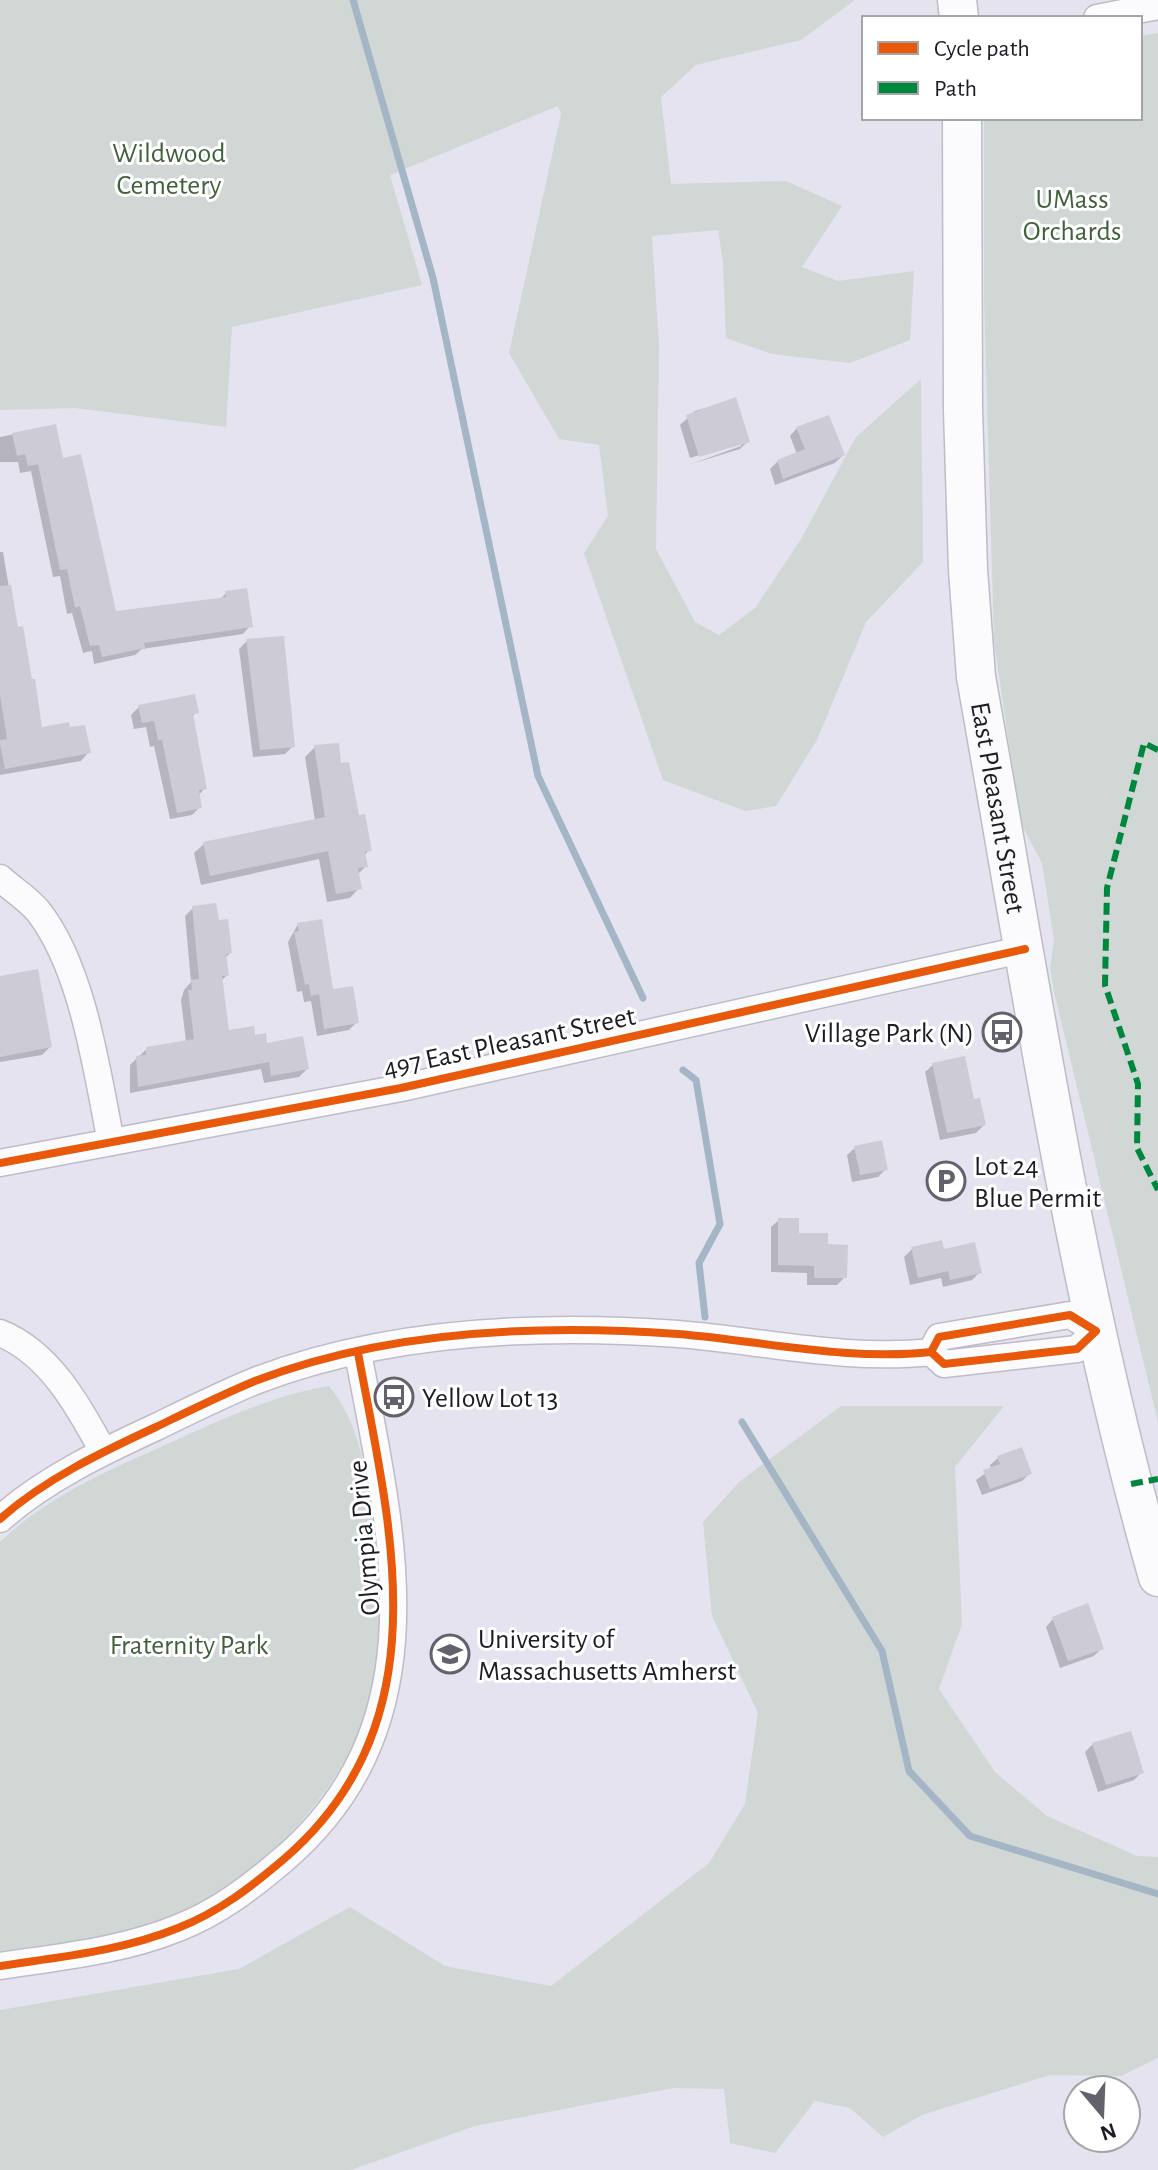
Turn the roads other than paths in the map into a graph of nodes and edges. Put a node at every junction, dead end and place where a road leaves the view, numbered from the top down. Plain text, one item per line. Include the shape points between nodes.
1 (1158, 6) edge
2 (1107, 16) edge
3 (962, 120) edge
4 (0, 878) edge
5 (1025, 949) junction
6 (111, 1142) junction
7 (0, 1163) edge
8 (1096, 1331) junction
9 (0, 1333) edge
10 (358, 1353) junction
11 (103, 1451) junction
12 (0, 1519) edge
13 (1158, 1577) edge
14 (0, 1966) edge

1 - 2 street
3 - 5 main road, East Pleasant Street via 963,410 976,677
4 - 6 street via 38,911 69,969 87,1022
5 - 6 street, 497 East Pleasant Street via 401,1088
5 - 8 main road, East Pleasant Street
6 - 7 street, 497 East Pleasant Street
8 - 10 street via 1070,1315 939,1337 931,1352 893,1355 678,1334 502,1330
8 - 13 main road, East Pleasant Street
9 - 11 street via 43,1362
10 - 11 street via 255,1381
10 - 14 street, Olympia Drive via 386,1489 394,1615 383,1701 350,1781 298,1847 217,1910 138,1941
11 - 12 street

